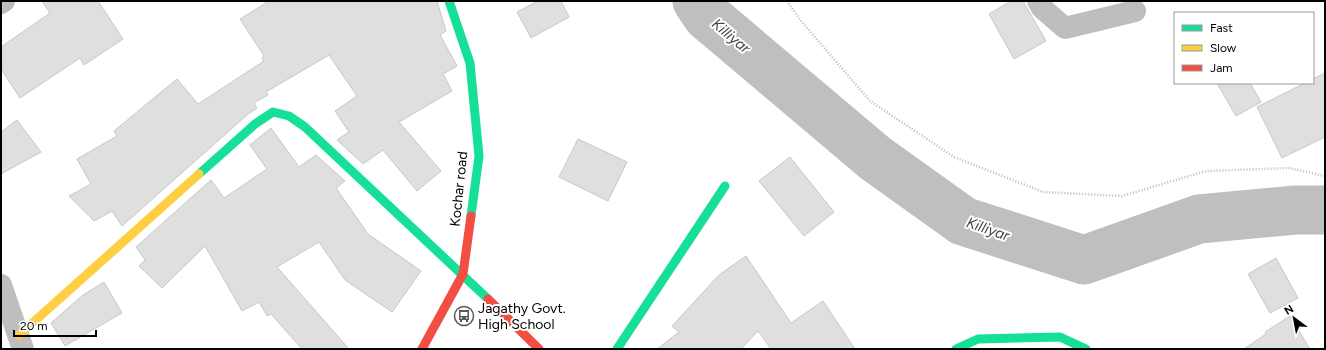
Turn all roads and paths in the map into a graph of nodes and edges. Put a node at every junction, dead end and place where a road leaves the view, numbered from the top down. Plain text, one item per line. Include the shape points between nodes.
1 (4, 1) edge
2 (449, 1) edge
3 (787, 1) edge
4 (1038, 1) edge
5 (1, 3) edge
6 (1135, 11) dead end
7 (1325, 176) edge
8 (725, 186) dead end
9 (463, 274) junction
10 (1, 284) edge
11 (21, 342) edge
12 (422, 349) edge
13 (539, 349) edge
14 (617, 349) edge
15 (956, 349) edge
16 (1086, 349) edge

1 - 5 street
2 - 9 street, Kochar road via 470,64 479,156
3 - 7 path via 801,21 870,101 954,157 1043,192 1122,196 1206,171 1289,168
4 - 6 street via 1042,8 1065,28
8 - 14 street
9 - 11 street via 306,127 289,116 273,112 255,124
9 - 12 street, Kochar road
9 - 13 street
10 - 11 street
15 - 16 street via 978,339 1060,337

